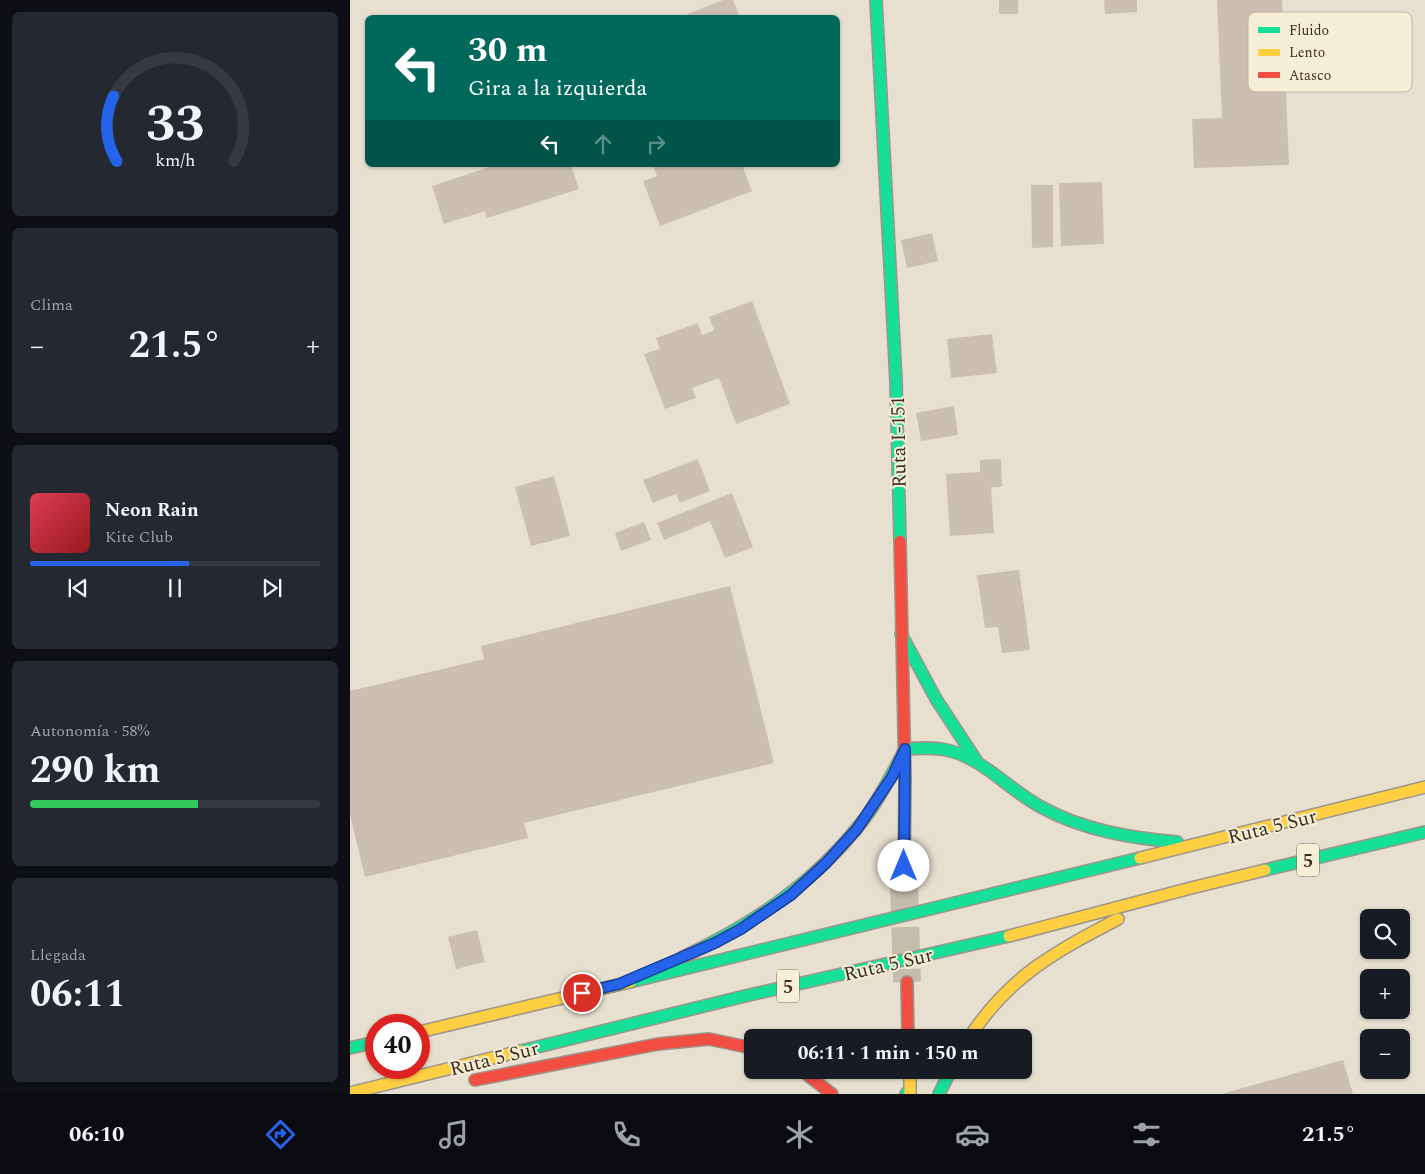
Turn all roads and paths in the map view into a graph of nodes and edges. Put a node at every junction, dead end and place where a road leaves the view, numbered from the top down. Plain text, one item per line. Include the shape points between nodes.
1 (876, 0) edge
2 (902, 634) junction
3 (905, 749) junction
4 (976, 762) junction
5 (1425, 786) edge
6 (1425, 832) edge
7 (1213, 841) junction
8 (904, 886) tunnel mouth
9 (1192, 888) junction
10 (907, 982) tunnel mouth
11 (619, 984) junction
12 (430, 1029) edge
13 (908, 1029) edge
14 (975, 1029) edge
15 (365, 1045) edge
16 (744, 1046) edge
17 (350, 1048) edge
18 (813, 1079) edge
19 (910, 1079) edge
20 (946, 1079) edge
21 (463, 1081) dead end
22 (436, 1084) dead end
23 (384, 1085) junction
24 (909, 1092) edge
25 (350, 1093) edge
26 (832, 1094) edge
27 (939, 1094) edge

1 - 2 main road, Ruta I-151 via 896,381
2 - 3 main road, Ruta I-151
2 - 4 main road via 939,706
3 - 4 main road via 935,747
3 - 8 main road, Ruta I-151
3 - 11 main road via 892,777 857,829 791,895 715,943
4 - 7 main road via 1025,798 1064,818 1093,828 1152,840
5 - 7 main road, Ruta 5 Sur / 5
6 - 9 main road, Ruta 5 Sur / 5
7 - 11 main road, Ruta 5 Sur / 5
9 - 14 main road via 1126,915 1048,956 1003,993
9 - 23 main road, Ruta 5 Sur / 5 via 995,940 745,996
10 - 13 main road
11 - 12 main road, Ruta 5 Sur / 5
15 - 17 main road
16 - 21 main road via 709,1039 658,1044
18 - 26 main road
19 - 24 main road
20 - 27 main road
22 - 23 main road
23 - 25 main road, Ruta 5 Sur / 5

